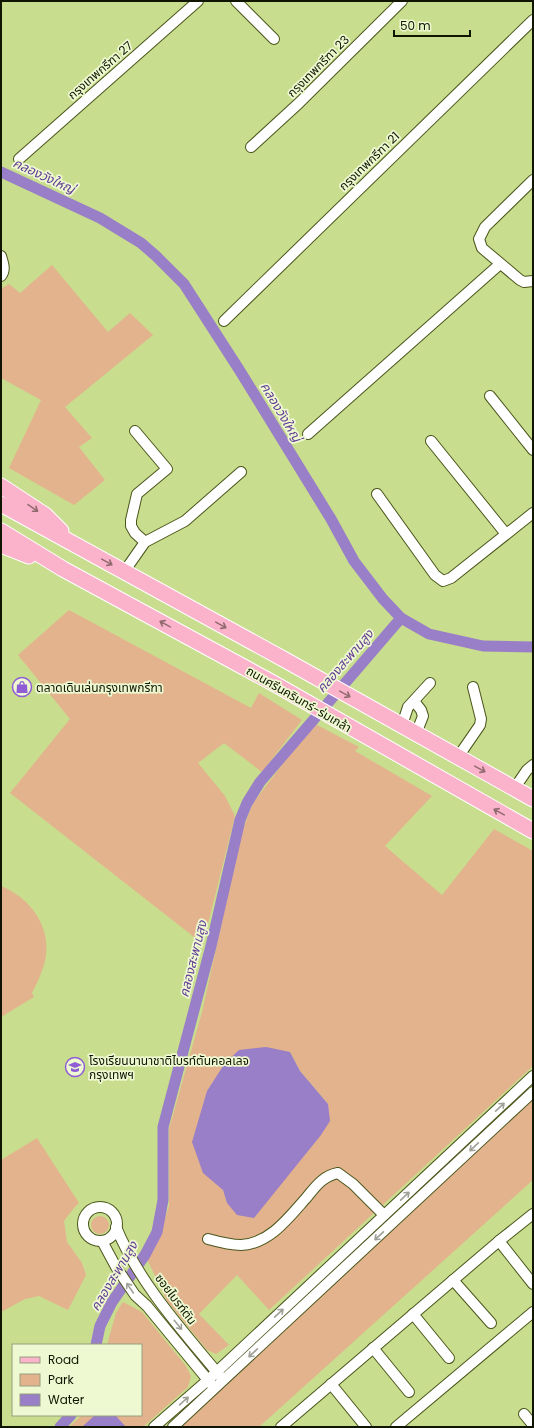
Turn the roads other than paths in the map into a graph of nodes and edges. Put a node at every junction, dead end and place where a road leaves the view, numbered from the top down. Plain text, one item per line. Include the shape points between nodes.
1 (198, 1) edge
2 (236, 1) edge
3 (402, 1) edge
4 (533, 20) edge
5 (274, 39) dead end
6 (251, 147) dead end
7 (18, 159) dead end
8 (533, 180) edge
9 (1, 256) edge
10 (500, 264) junction
11 (1, 276) edge
12 (533, 281) edge
13 (224, 321) dead end
14 (490, 396) dead end
15 (135, 431) dead end
16 (308, 434) dead end
17 (431, 441) dead end
18 (533, 450) edge
19 (241, 472) dead end
20 (1, 486) edge
21 (377, 494) dead end
22 (1, 504) edge
23 (533, 513) edge
24 (1, 531) edge
25 (506, 534) junction
26 (145, 542) junction
27 (73, 543) junction
28 (1, 545) edge
29 (63, 569) junction
30 (124, 572) junction
31 (430, 683) dead end
32 (473, 687) dead end
33 (414, 701) junction
34 (400, 725) junction
35 (416, 734) junction
36 (458, 757) junction
37 (533, 764) edge
38 (514, 789) junction
39 (533, 799) edge
40 (533, 831) edge
41 (533, 1076) edge
42 (533, 1092) edge
43 (533, 1214) edge
44 (384, 1216) junction
45 (116, 1227) junction
46 (208, 1239) dead end
47 (102, 1241) junction
48 (499, 1241) junction
49 (453, 1280) junction
50 (533, 1284) edge
51 (533, 1312) edge
52 (413, 1314) junction
53 (492, 1323) dead end
54 (373, 1348) junction
55 (449, 1358) dead end
56 (216, 1372) junction
57 (208, 1380) junction
58 (224, 1380) junction
59 (331, 1384) junction
60 (215, 1388) junction
61 (409, 1392) dead end
62 (524, 1414) dead end
63 (533, 1425) edge
64 (154, 1427) edge
65 (173, 1427) edge
66 (282, 1427) edge
67 (366, 1427) edge
68 (396, 1427) edge

1 - 7 street, กรุงเทพกรีฑา 27
2 - 5 street
3 - 6 street, กรุงเทพกรีฑา 23
4 - 13 street, กรุงเทพกรีฑา 21
8 - 10 street via 485,227 479,239 482,248
9 - 11 street via 4,264
10 - 12 street via 524,282
10 - 16 street
14 - 18 street
15 - 26 street via 167,469 137,494 131,526
17 - 25 street
19 - 26 street via 185,521
20 -> 27 main road via 45,515
21 - 25 street via 435,575 443,580 451,578
22 - 27 main road
23 - 25 street
24 - 29 main road, ถนนศรีนครินทร์-ร่มเกล้า
26 - 30 street
27 -> 30 main road
28 - 29 main road, ถนนศรีนครินทร์-ร่มเกล้า
40 -> 29 main road, ถนนศรีนครินทร์-ร่มเกล้า via 272,683
30 -> 34 main road
31 - 33 street
32 - 36 street via 481,719 480,725
33 - 34 street via 408,707
33 - 35 street via 424,716
34 - 35 main road
35 - 36 main road
36 -> 38 main road
37 - 38 street
38 - 39 main road
44 -> 41 street
42 -> 58 street
43 - 48 street
44 - 46 street via 353,1184 338,1173 320,1181 282,1226 265,1238 242,1245
56 -> 44 street
45 - 47 street via 111,1237
45 - 47 street, ซอยไบรท์ตัน via 114,1216 108,1210 100,1207 90,1211 83,1220 84,1230 90,1238
45 -> 56 street, ซอยไบรท์ตัน via 124,1247 154,1294
57 -> 47 street via 135,1295
48 - 49 street
48 - 50 street
49 - 52 street
49 - 53 street
51 - 68 street
52 - 54 street
52 - 55 street
54 - 59 street
54 - 61 street
56 - 57 street
56 - 58 street, ซอยไบรท์ตัน
57 - 60 street
64 -> 57 street
58 - 60 street
59 - 66 street
59 - 67 street
60 - 65 street
62 - 63 street

